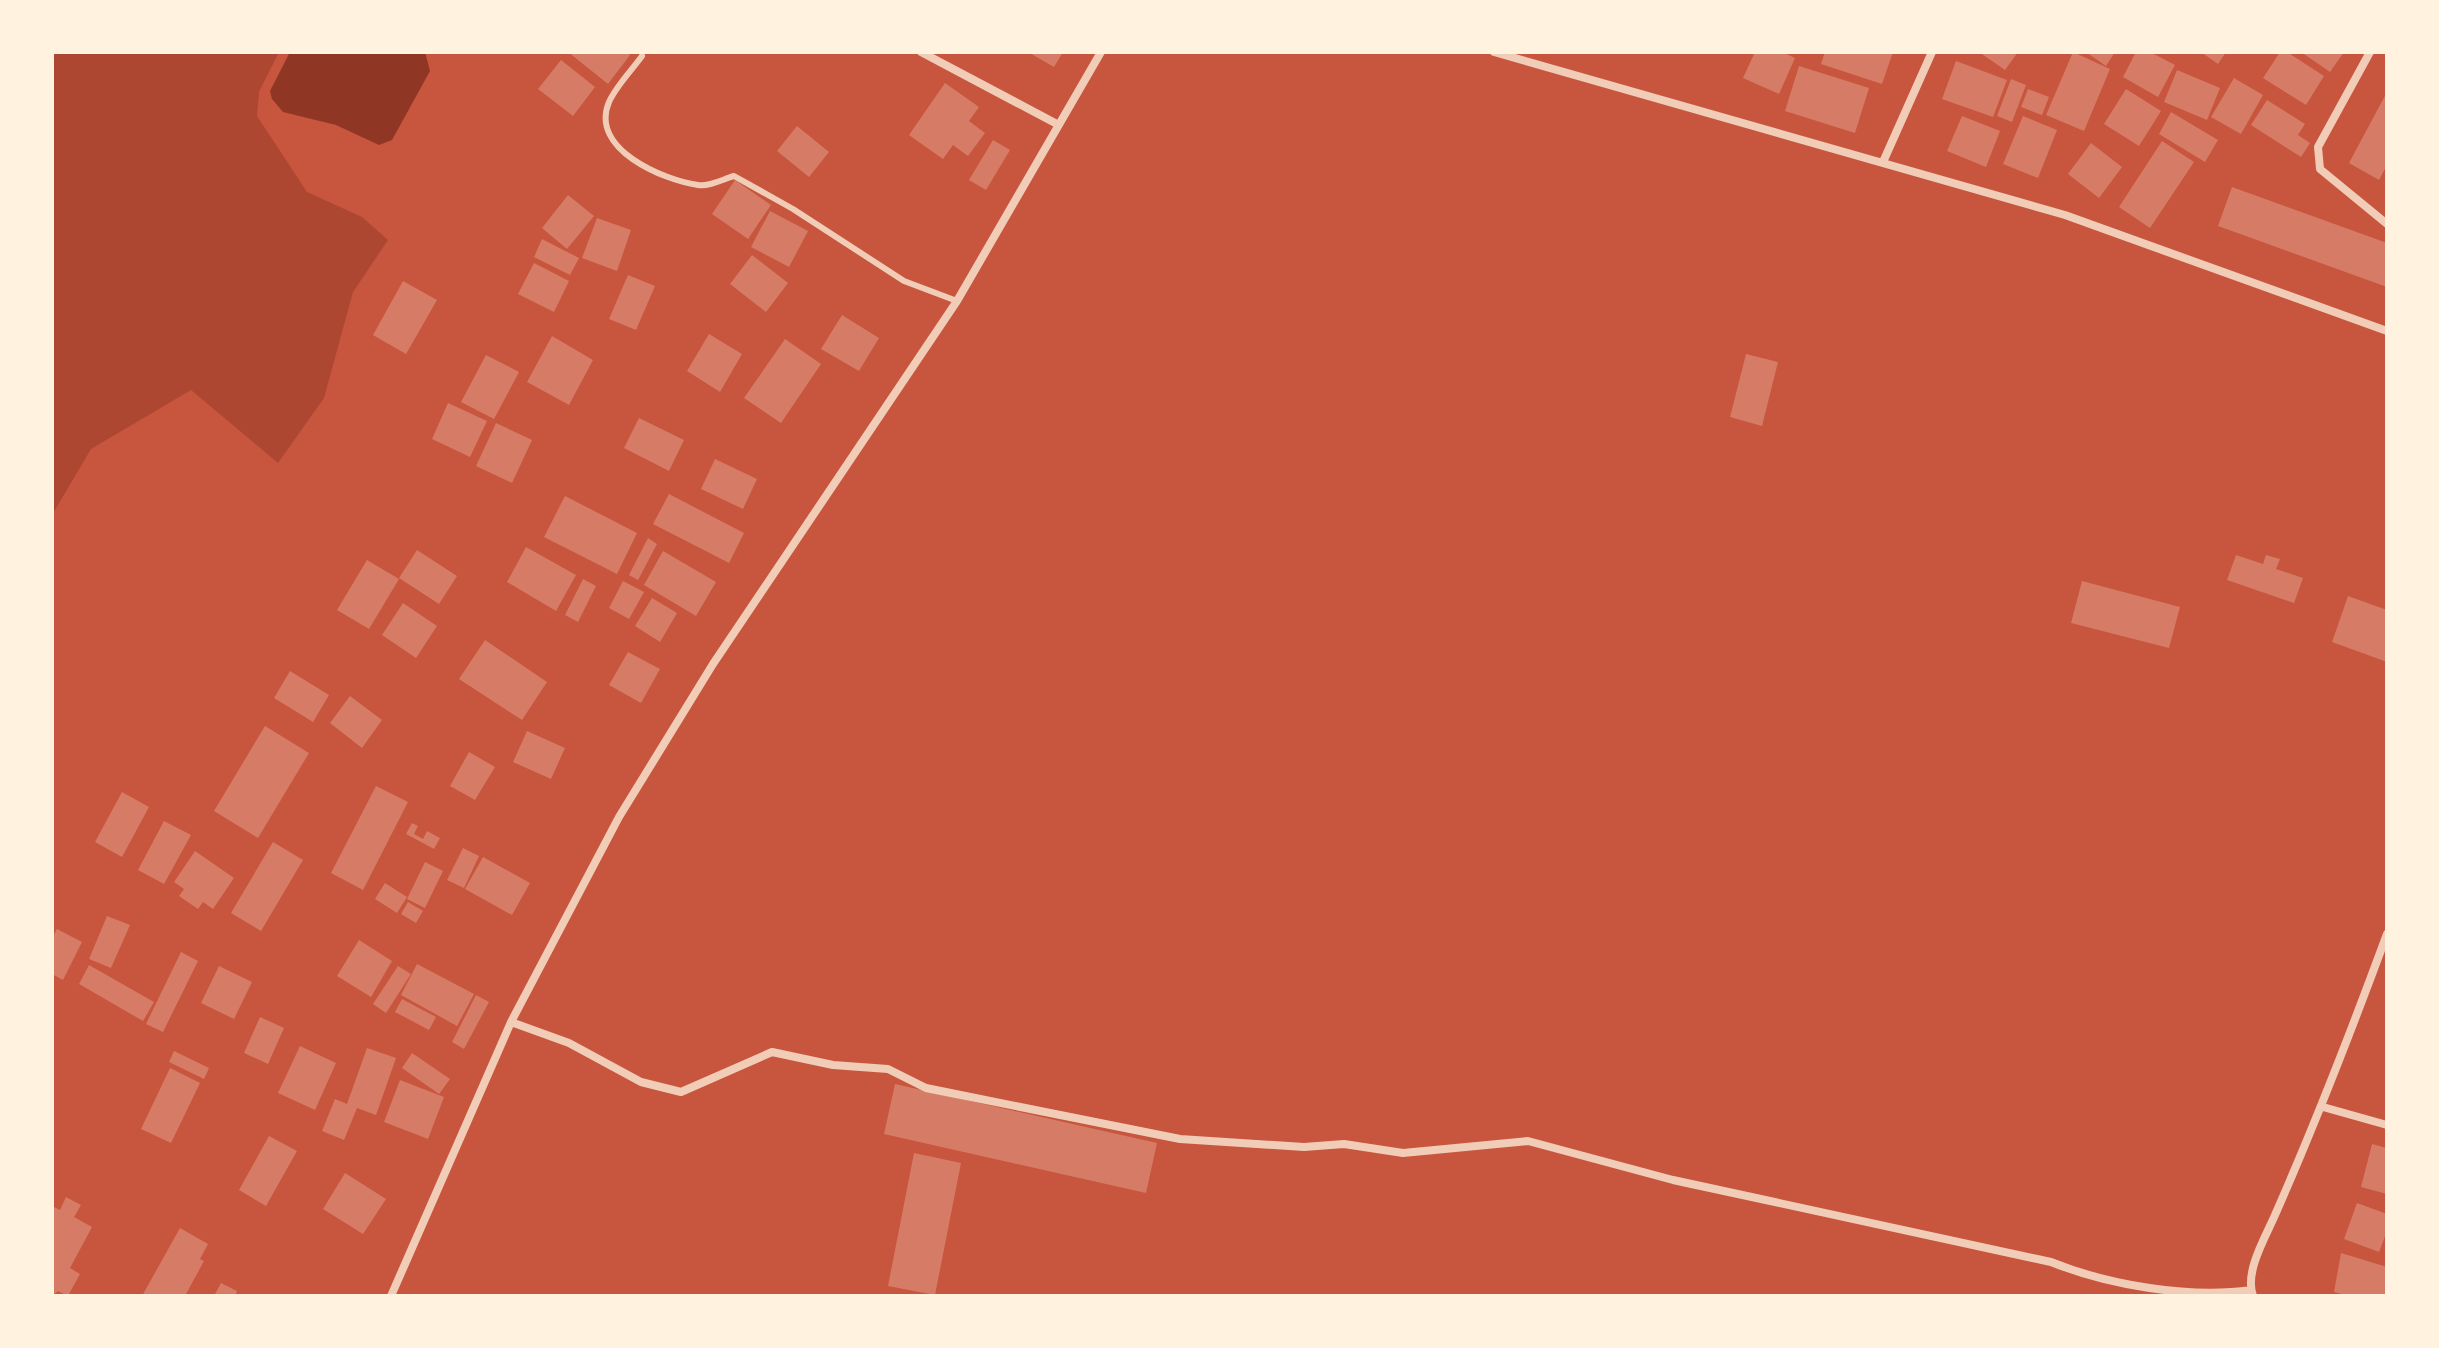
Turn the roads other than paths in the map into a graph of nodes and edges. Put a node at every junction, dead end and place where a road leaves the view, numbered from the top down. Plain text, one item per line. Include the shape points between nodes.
1 (921, 52) edge
2 (1101, 52) edge
3 (1494, 52) edge
4 (1932, 52) edge
5 (2370, 52) edge
6 (642, 56) dead end
7 (1057, 124) junction
8 (1883, 162) junction
9 (2387, 224) edge
10 (957, 301) junction
11 (2387, 331) edge
12 (2387, 934) edge
13 (511, 1022) junction
14 (2323, 1107) junction
15 (2387, 1125) edge
16 (2252, 1293) edge
17 (391, 1296) edge

1 - 7 street
2 - 7 street
3 - 8 street
4 - 8 street
5 - 9 street via 2318,147 2320,169
6 - 10 lane via 608,103 608,129 622,151 656,174 701,186 734,176 904,281
7 - 10 street
8 - 11 street via 2065,215
10 - 13 street via 713,664 619,817
12 - 14 street
13 - 16 street via 569,1043 641,1082 673,1091 772,1052 833,1065 888,1069 926,1088 1180,1139 1304,1147 1344,1144 1403,1153 1528,1141 1673,1180 2051,1262 2088,1277
13 - 17 street
14 - 15 street
14 - 16 street via 2257,1256

